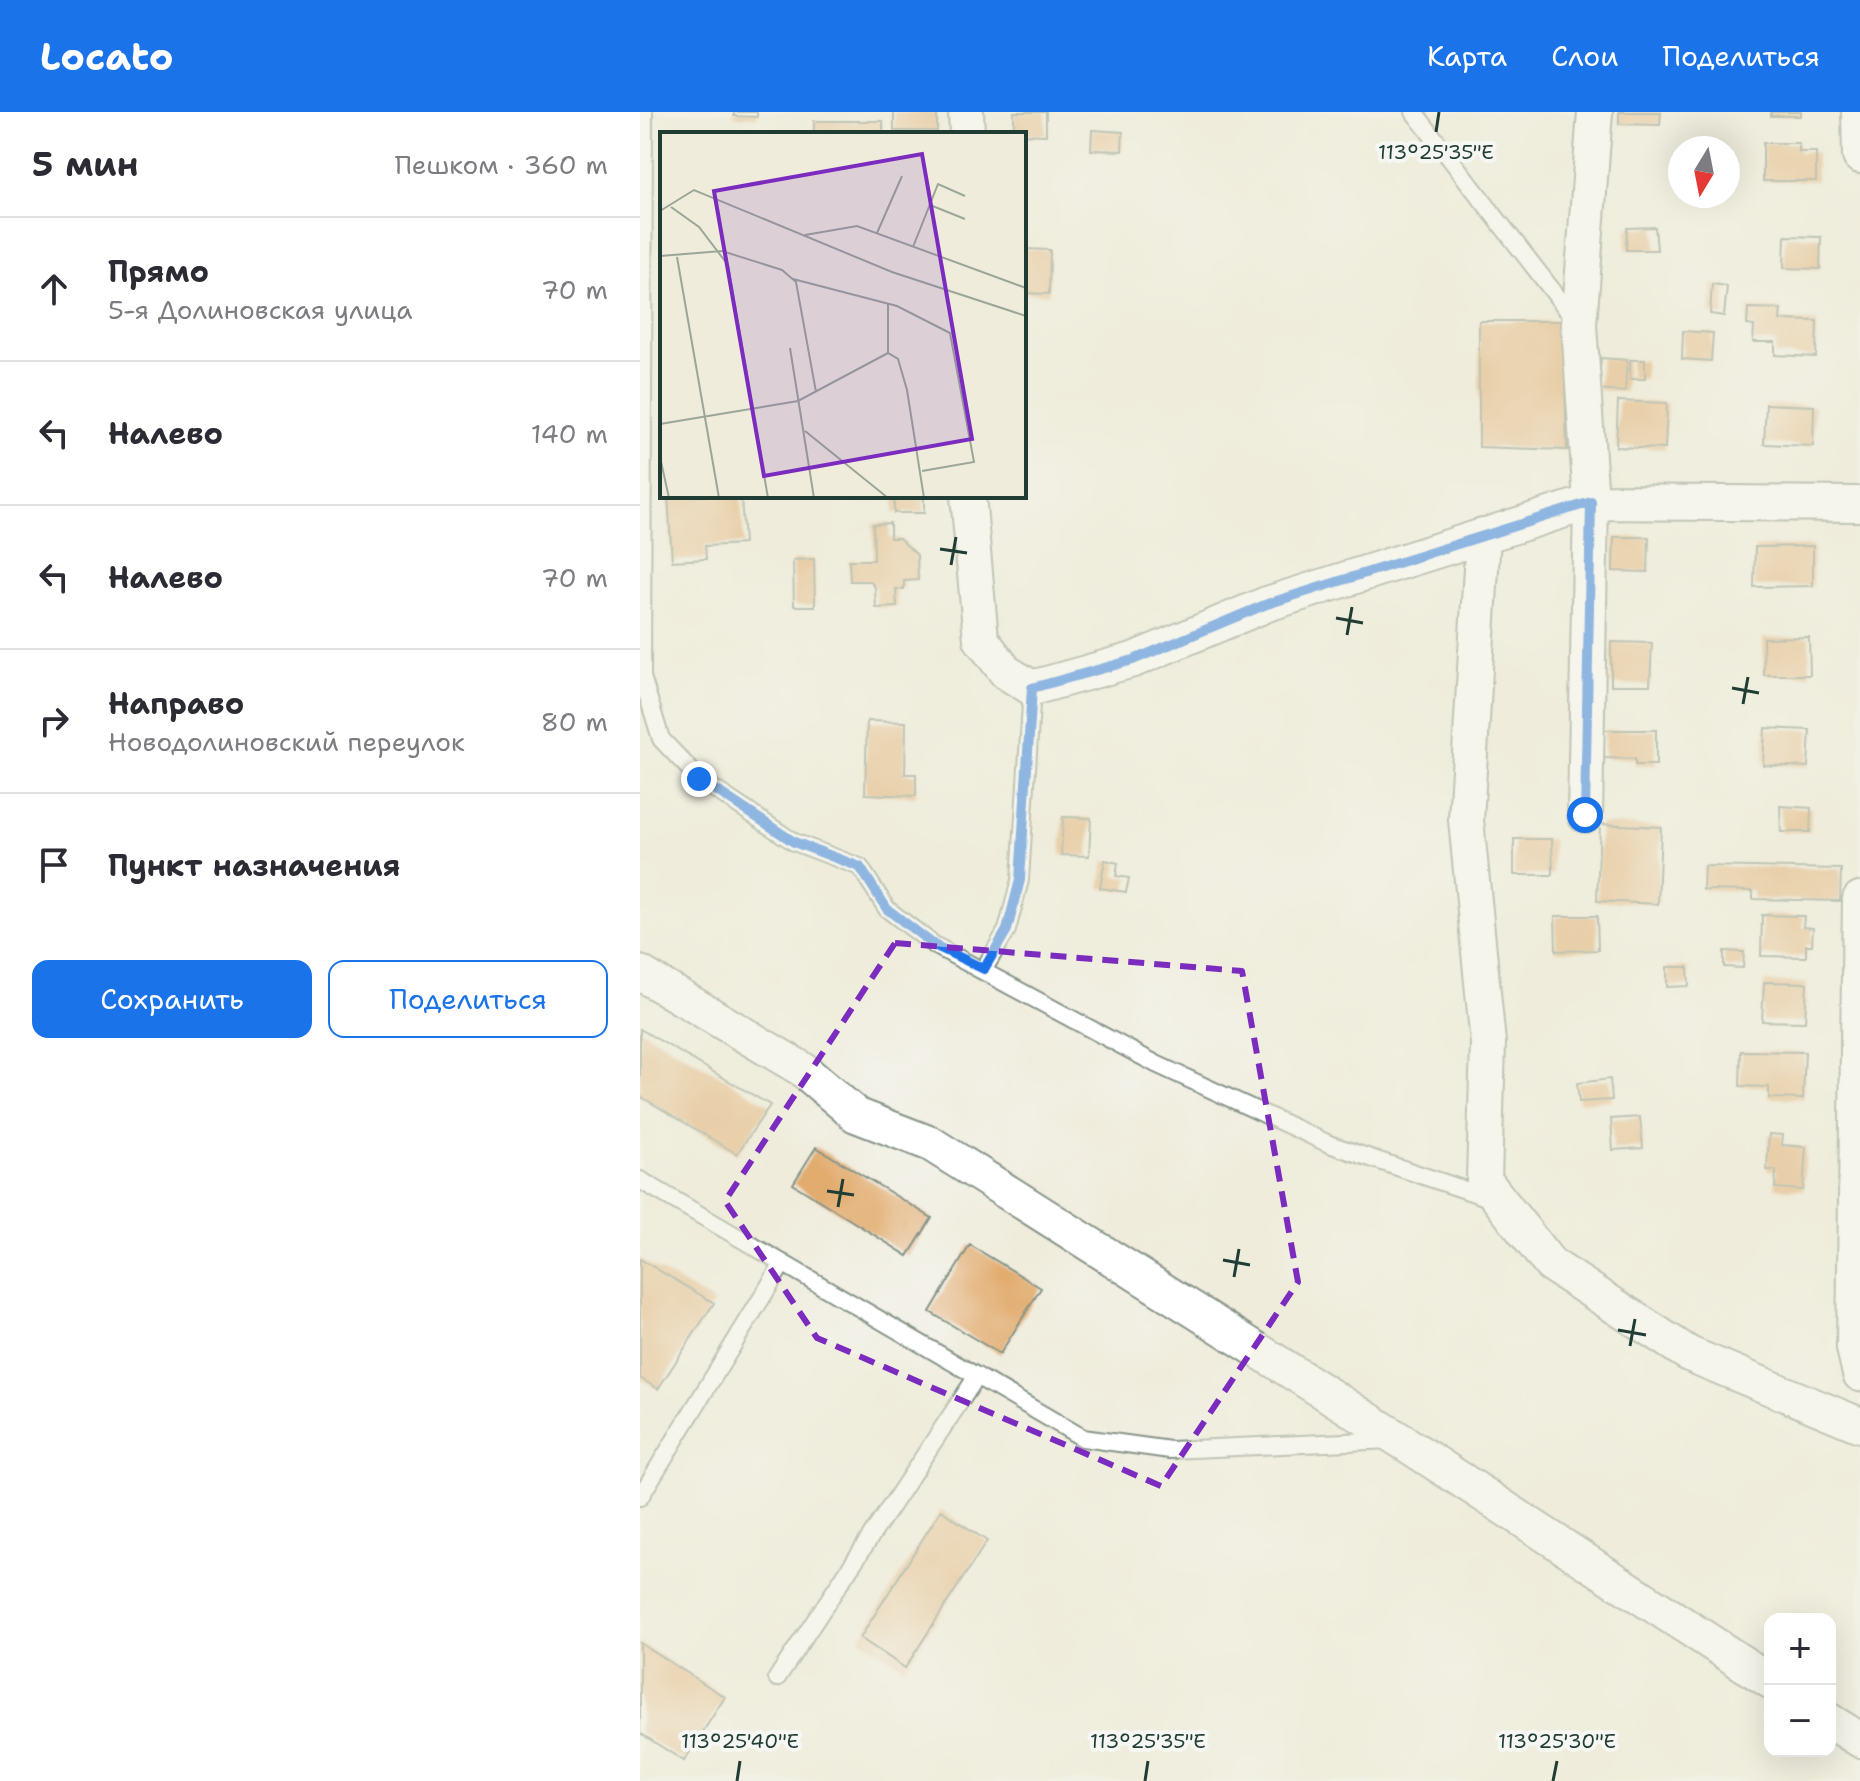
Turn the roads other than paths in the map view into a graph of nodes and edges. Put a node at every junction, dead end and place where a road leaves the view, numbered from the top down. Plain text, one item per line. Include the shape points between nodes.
1 (644, 112) edge
2 (966, 112) edge
3 (1414, 112) edge
4 (1595, 112) edge
5 (1859, 112) edge
6 (967, 132) edge
7 (1860, 156) edge
8 (1579, 325) junction
9 (968, 498) edge
10 (1591, 502) junction
11 (1860, 504) edge
12 (1483, 535) junction
13 (1032, 688) junction
14 (1585, 815) dead end
15 (1860, 899) edge
16 (984, 969) junction
17 (640, 973) edge
18 (640, 1180) edge
19 (1500, 1201) junction
20 (783, 1263) junction
21 (1860, 1374) edge
22 (977, 1376) junction
23 (1860, 1425) edge
24 (1400, 1440) junction
25 (643, 1487) edge
26 (1764, 1677) edge
27 (777, 1678) dead end
28 (1836, 1725) edge
29 (1860, 1740) edge

1 - 16 lane via 642,677 661,739 699,779 794,842 860,867 887,909 934,945
2 - 6 street
3 - 8 lane
4 - 8 street
5 - 7 street
8 - 10 street
9 - 13 street via 981,639 1006,672
10 - 11 street
10 - 12 street
10 - 14 street
12 - 13 street via 1267,604 1133,660
12 - 19 street via 1466,820 1488,1043 1484,1180
13 - 16 lane via 1020,880 1007,930
15 - 21 street via 1854,1348
16 - 19 lane via 1156,1064 1329,1144
17 - 24 street via 802,1069 856,1115 931,1144
18 - 20 lane
19 - 23 street via 1550,1264 1689,1354
20 - 22 lane
20 - 25 lane
22 - 24 lane via 1083,1438 1170,1450
22 - 27 lane
24 - 26 street
28 - 29 street

